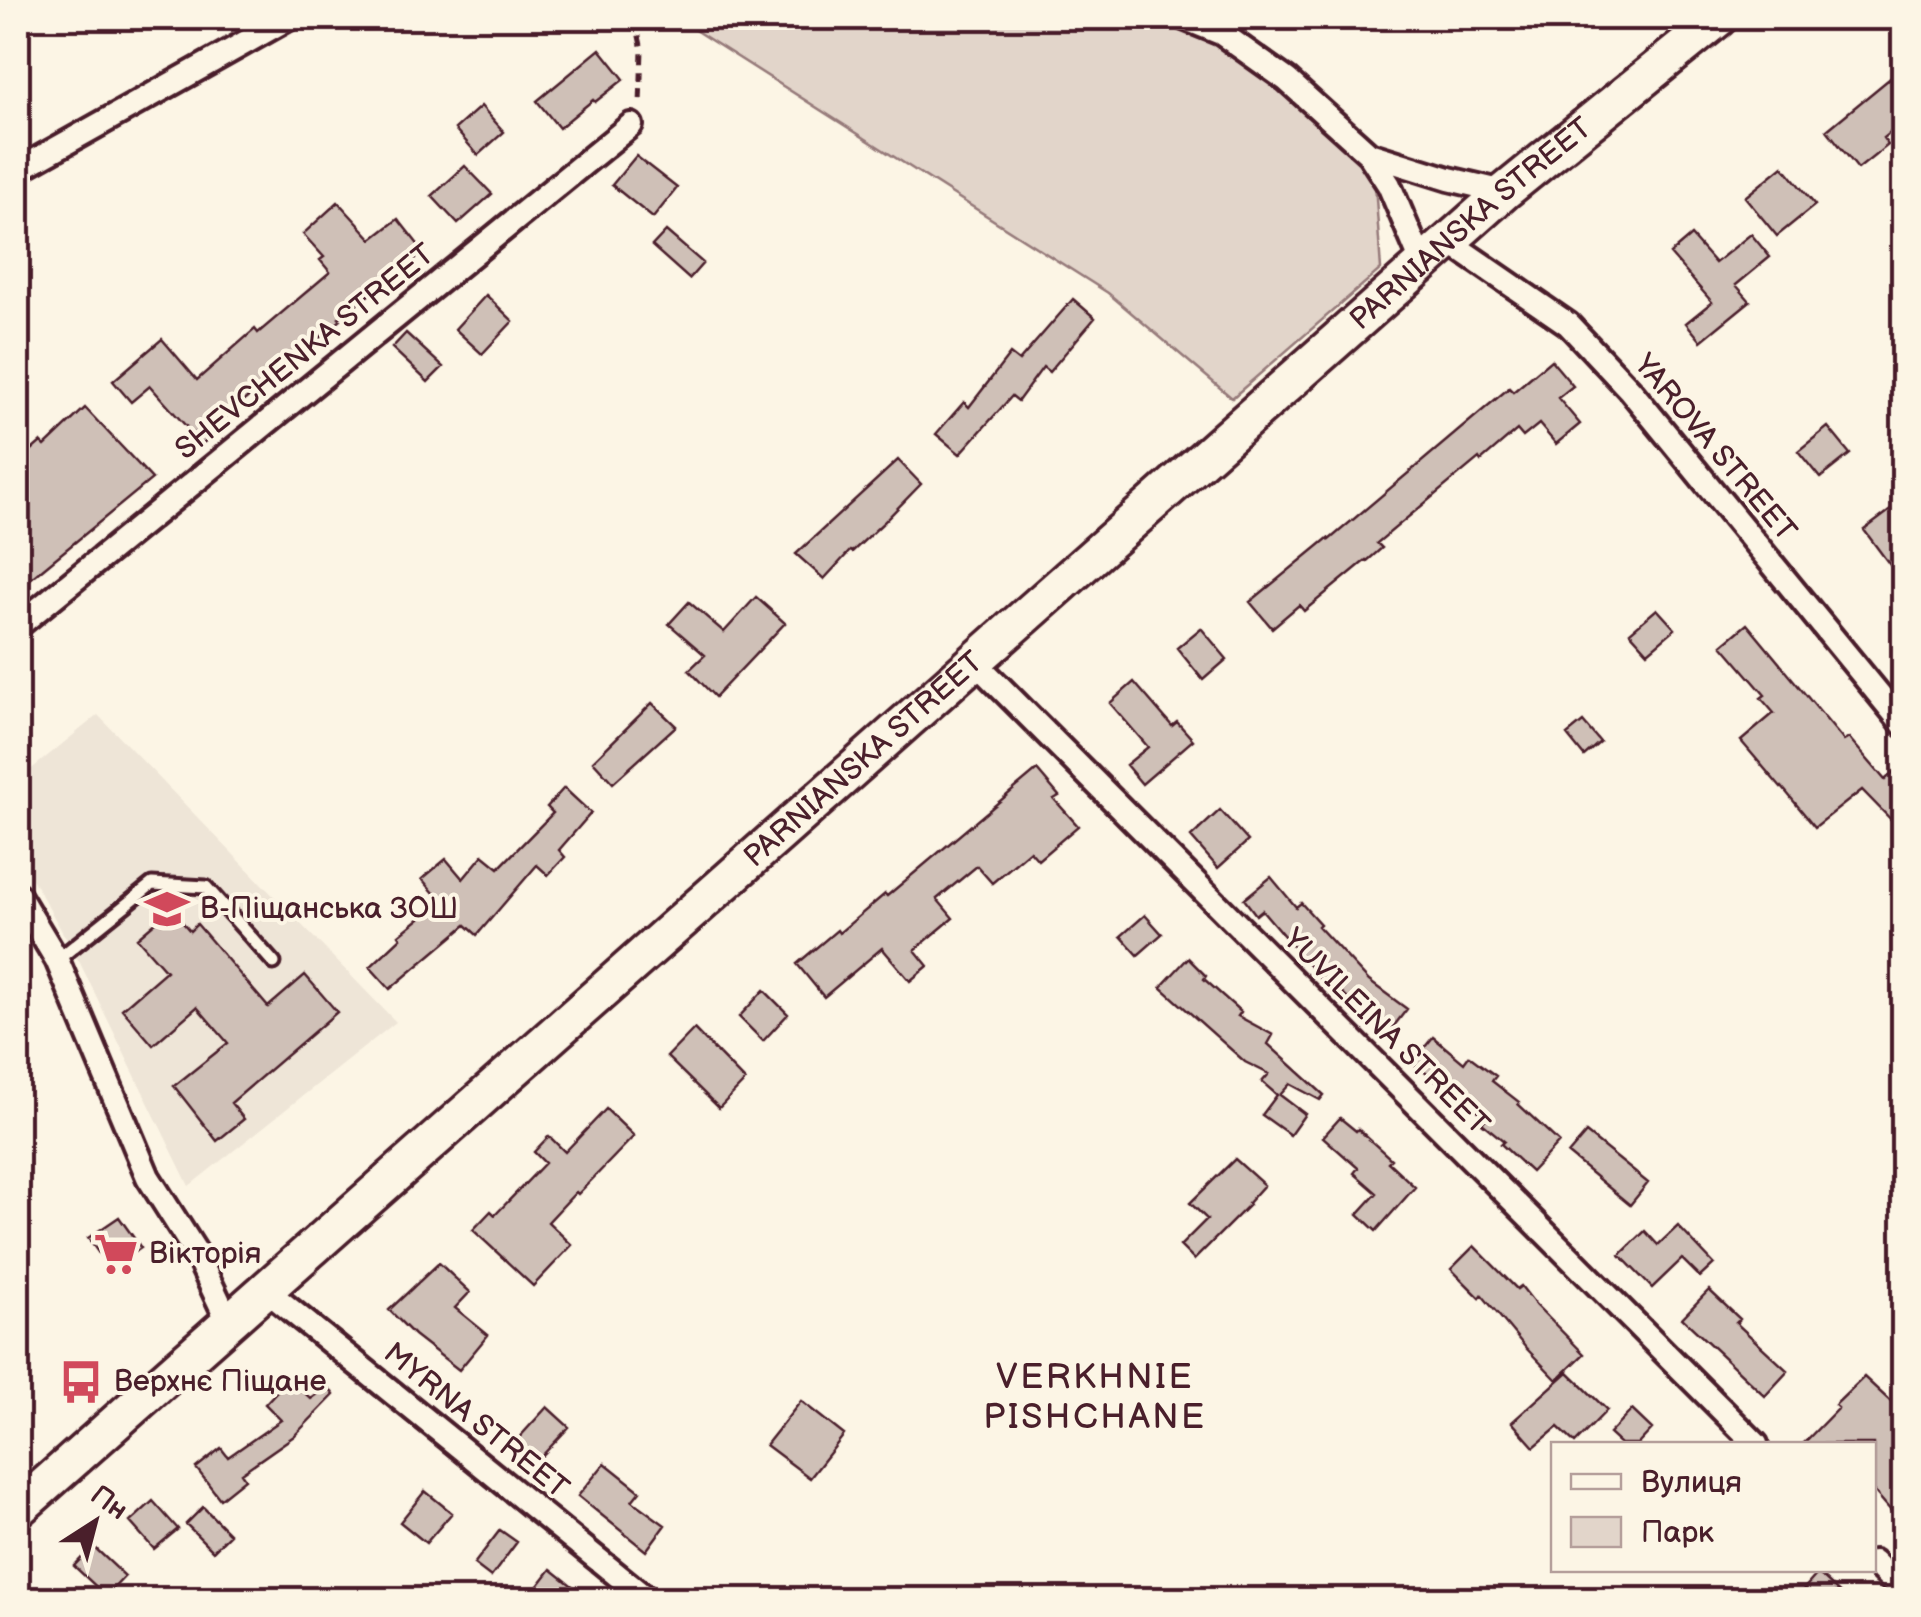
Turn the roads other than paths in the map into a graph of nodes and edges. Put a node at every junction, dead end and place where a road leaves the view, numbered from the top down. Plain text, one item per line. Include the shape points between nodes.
1 (289, 18) edge
2 (1184, 18) edge
3 (1720, 18) edge
4 (630, 126) road end
5 (1369, 154) junction
6 (18, 170) edge
7 (1504, 192) junction
8 (1436, 253) junction
9 (18, 626) edge
10 (974, 661) junction
11 (1904, 726) edge
12 (18, 895) edge
13 (56, 960) junction
14 (274, 963) dead end
15 (266, 1290) junction
16 (229, 1323) junction
17 (1754, 1442) edge
18 (18, 1509) edge
19 (1876, 1564) edge
20 (1904, 1592) edge
21 (648, 1600) edge

1 - 6 street
2 - 5 street via 1220,33 1287,80
3 - 7 main road, PARNIANSKA STREET
4 - 9 street, SHEVCHENKA STREET
5 - 7 street
5 - 8 street
7 - 8 main road, PARNIANSKA STREET
8 - 10 main road, PARNIANSKA STREET
8 - 11 street, YAROVA STREET via 1568,324 1630,390
10 - 15 main road, PARNIANSKA STREET
10 - 17 street, YUVILEINA STREET
12 - 13 street
13 - 14 lane via 152,884 206,887
13 - 16 street via 148,1177 195,1251
15 - 16 main road, PARNIANSKA STREET
15 - 21 street, MYRNA STREET
16 - 18 main road, PARNIANSKA STREET
19 - 20 street

